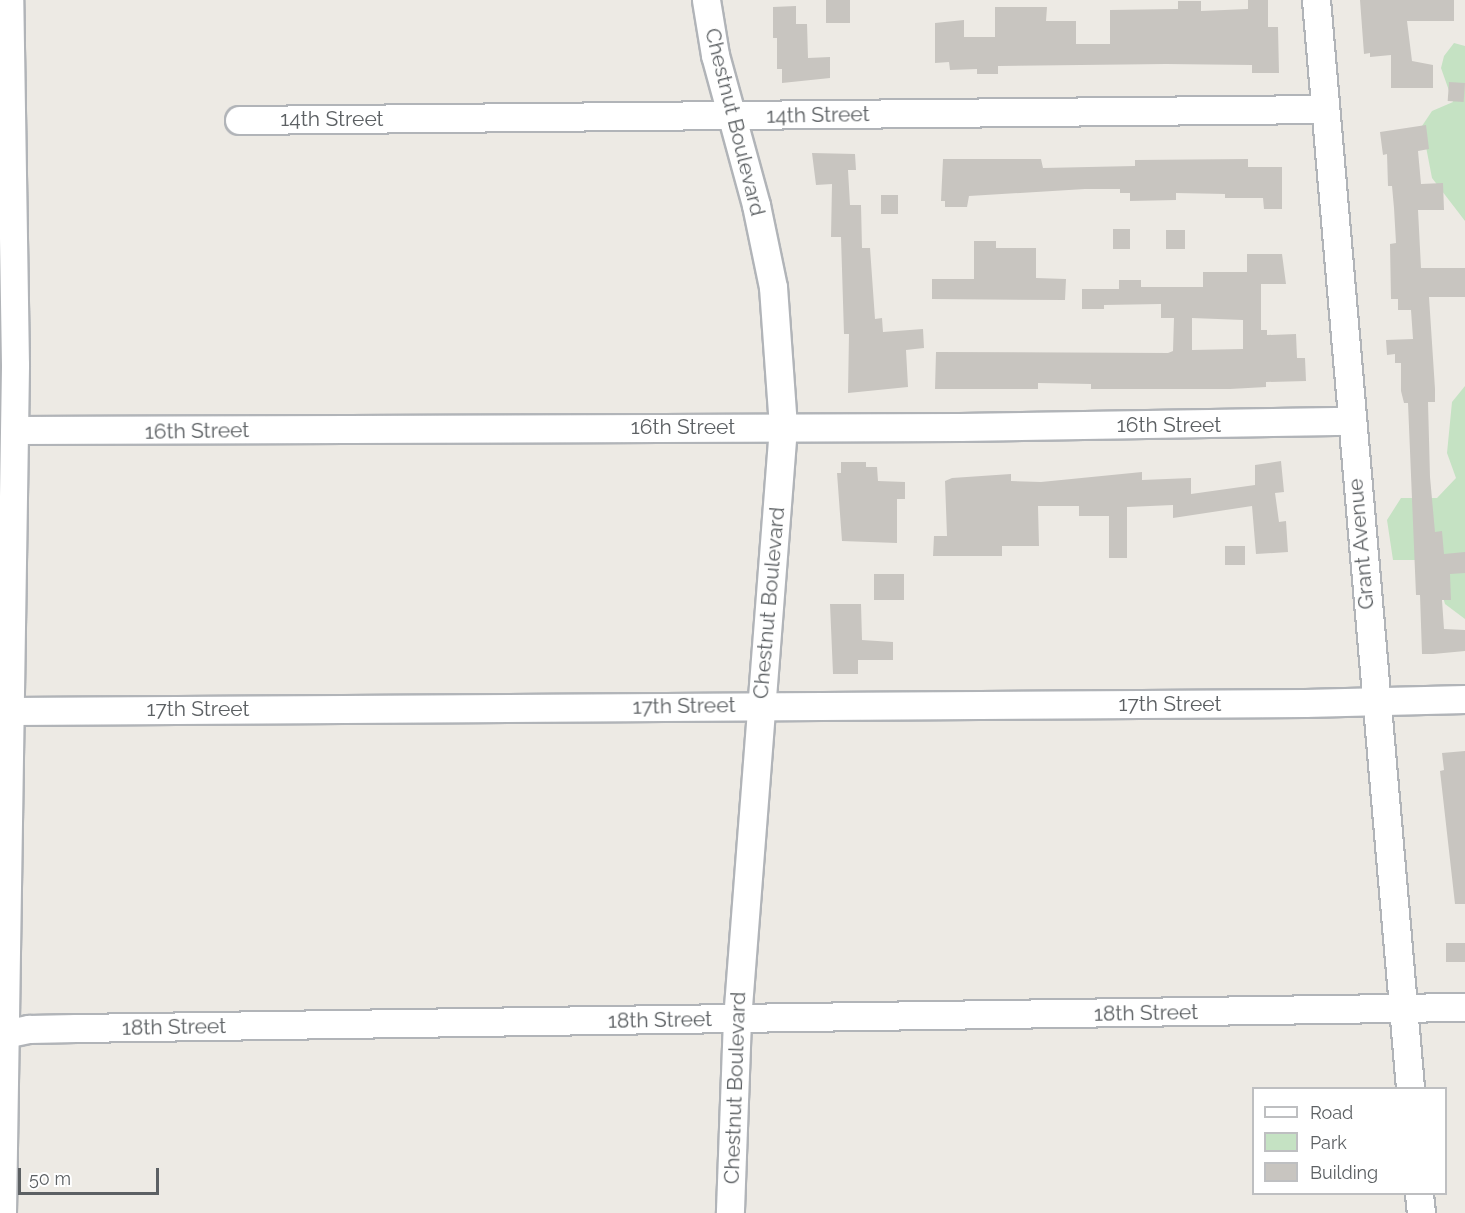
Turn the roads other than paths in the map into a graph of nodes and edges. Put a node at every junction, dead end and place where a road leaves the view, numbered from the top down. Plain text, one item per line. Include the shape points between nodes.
1 (9, 0) edge
2 (706, 0) edge
3 (1316, 0) edge
4 (5, 44) edge
5 (1325, 109) junction
6 (732, 116) junction
7 (239, 120) dead end
8 (7, 293) edge
9 (1351, 421) junction
10 (783, 427) junction
11 (15, 430) junction
12 (7, 543) edge
13 (1465, 699) edge
14 (1376, 700) junction
15 (761, 704) junction
16 (11, 711) junction
17 (5, 790) edge
18 (1465, 1007) edge
19 (1402, 1010) junction
20 (737, 1019) junction
21 (3, 1035) edge
22 (1410, 1087) edge
23 (1419, 1195) edge
24 (2, 1213) edge
25 (730, 1213) edge
26 (1421, 1213) edge

1 - 4 street
2 - 6 street, Chestnut Boulevard
3 - 5 street, Grant Avenue
4 - 8 street
5 - 6 street, 14th Street
5 - 9 street, Grant Avenue
6 - 7 street, 14th Street
6 - 10 street, Chestnut Boulevard via 772,287
8 - 11 street
9 - 10 street, 16th Street
9 - 14 street, Grant Avenue
10 - 11 street, 16th Street
10 - 15 street, Chestnut Boulevard
11 - 12 street
12 - 16 street
13 - 14 street, 17th Street
14 - 15 street, 17th Street
14 - 19 street, Grant Avenue
15 - 16 street, 17th Street
15 - 20 street, Chestnut Boulevard
16 - 17 street
17 - 21 street
18 - 19 street, 18th Street
19 - 20 street, 18th Street
19 - 22 street, Grant Avenue
20 - 21 street, 18th Street via 29,1029
20 - 25 street, Chestnut Boulevard
21 - 24 street
23 - 26 street

